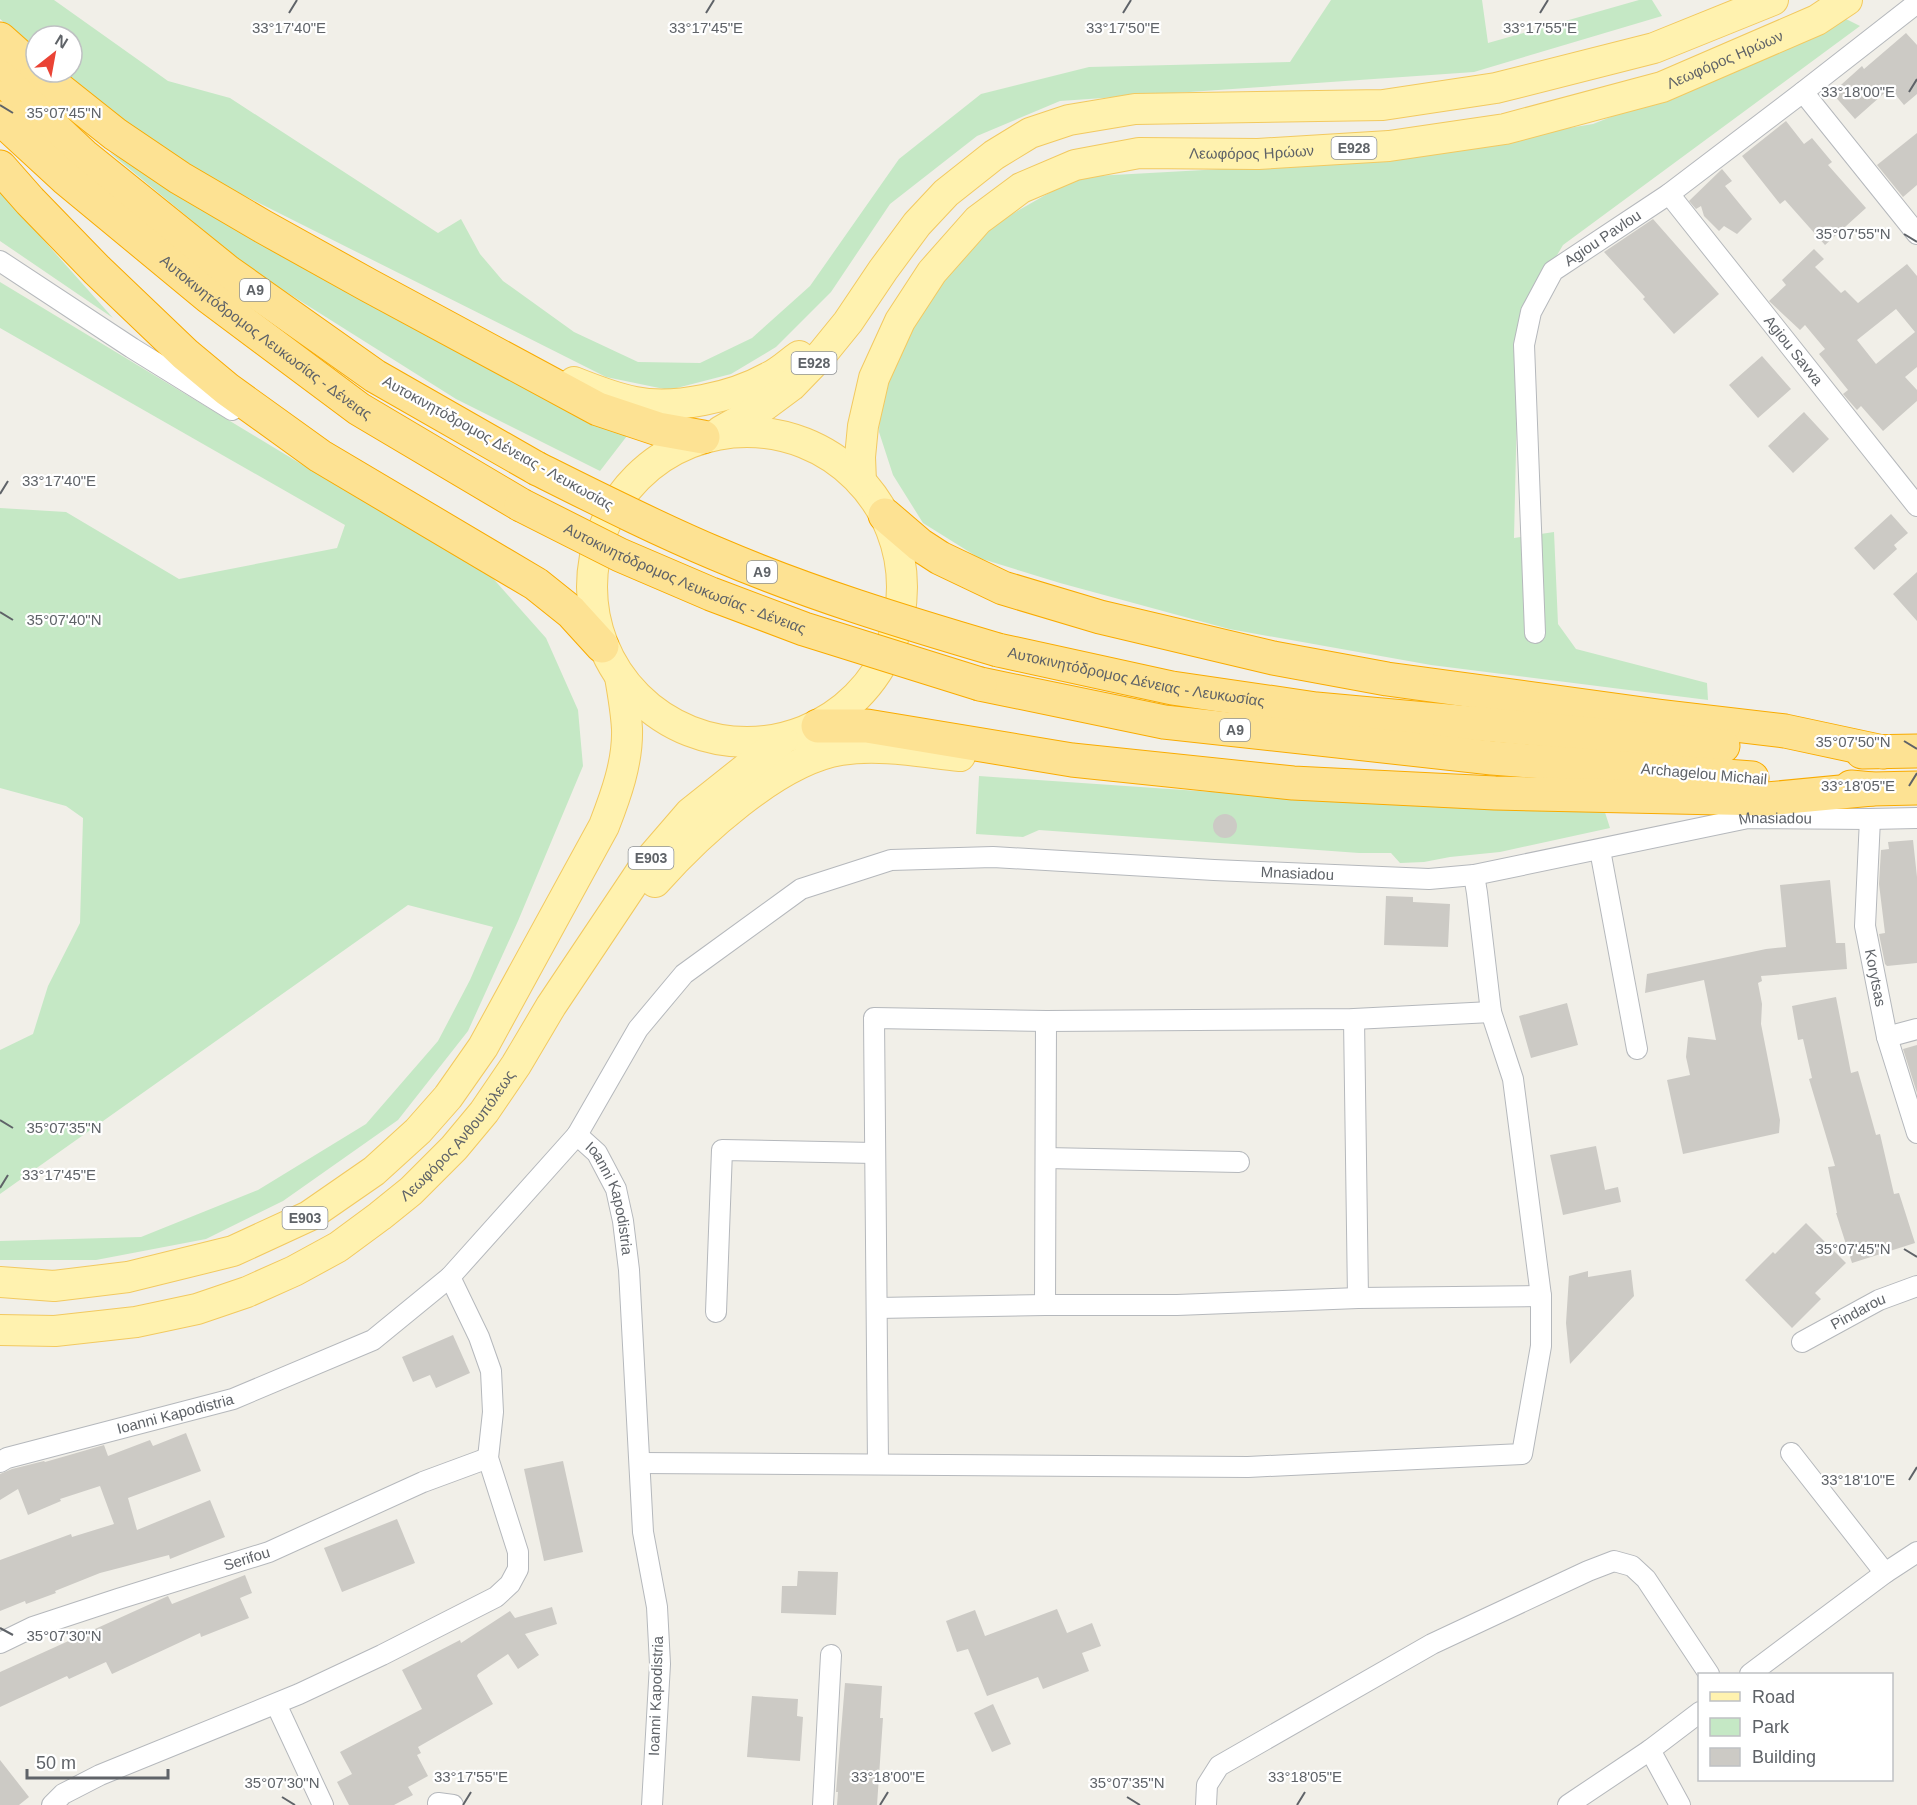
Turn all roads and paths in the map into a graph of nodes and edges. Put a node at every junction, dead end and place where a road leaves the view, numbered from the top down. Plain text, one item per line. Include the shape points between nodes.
1 (1773, 0) edge
2 (1847, 0) edge
3 (1917, 3) edge
4 (0, 39) edge
5 (24, 60) edge
6 (0, 77) edge
7 (52, 84) edge
8 (1803, 92) junction
9 (0, 118) edge
10 (0, 167) edge
11 (1669, 194) junction
12 (1916, 229) edge
13 (0, 261) edge
14 (883, 270) junction
15 (478, 344) junction
16 (712, 434) junction
17 (320, 456) junction
18 (861, 482) junction
19 (1917, 506) edge
20 (885, 515) junction
21 (1535, 633) dead end
22 (602, 646) junction
23 (620, 677) junction
24 (818, 726) junction
25 (783, 739) junction
26 (1497, 742) junction
27 (1917, 751) edge
28 (1883, 752) junction
29 (1072, 760) junction
30 (1917, 788) edge
31 (1871, 804) junction
32 (1917, 818) edge
33 (1600, 850) junction
34 (1474, 875) junction
35 (551, 1006) junction
36 (1491, 1012) junction
37 (1354, 1019) junction
38 (1046, 1021) junction
39 (1917, 1029) edge
40 (1887, 1037) junction
41 (1637, 1048) dead end
42 (1917, 1133) edge
43 (577, 1135) junction
44 (874, 1153) junction
45 (1046, 1158) junction
46 (1239, 1162) dead end
47 (450, 1277) junction
48 (0, 1281) edge
49 (1917, 1286) edge
50 (1541, 1296) junction
51 (1358, 1298) junction
52 (1045, 1305) junction
53 (876, 1308) junction
54 (716, 1312) dead end
55 (0, 1330) edge
56 (1802, 1342) dead end
57 (1791, 1453) dead end
58 (488, 1458) junction
59 (0, 1462) edge
60 (640, 1463) junction
61 (878, 1464) junction
62 (1917, 1552) edge
63 (1885, 1574) junction
64 (0, 1643) edge
65 (831, 1655) dead end
66 (1708, 1673) edge
67 (1751, 1673) edge
68 (276, 1704) junction
69 (1698, 1713) edge
70 (1650, 1749) junction
71 (52, 1805) edge
72 (323, 1805) edge
73 (652, 1805) edge
74 (823, 1805) edge
75 (1206, 1805) edge
76 (1568, 1805) edge
77 (1680, 1805) edge

1 - 14 main road, E928 via 1654,48 1496,88 1383,105 1135,109 1069,120 1030,133 994,155 946,193
2 - 18 main road, Λεωφόρος Ηρώων / E928 via 1817,20 1662,87 1504,129 1389,146 1258,154 1139,153 1075,165 1021,188 978,220 932,272 900,321 874,378 863,426
3 - 8 street, Agiou Pavlou
4 - 5 highway
6 - 26 highway, Αυτοκινητόδρομος Δένειας - Λευκωσίας / A9, bridge via 83,155 228,272 375,376 536,468 718,555 851,605 998,650 1172,688
7 - 15 highway via 115,134 180,178
8 - 11 street, Agiou Pavlou
8 - 12 street
9 - 26 highway, Αυτοκινητόδρομος Λευκωσίας - Δένειας / A9, bridge via 65,178 209,297 349,402 521,505 620,555 711,594 804,629 980,684 1164,722
10 - 17 highway via 97,270 185,354
11 - 19 street, Agiou Savva
11 - 21 street, Agiou Pavlou via 1553,271 1531,312 1524,345
13 - 17 street via 243,417
14 - 15 main road via 810,348 769,377 697,401 668,405 606,395
14 - 16 main road, E928 via 848,322 791,386 760,409
15 - 16 highway via 598,409 658,429
16 - 18 main road via 746,431 788,437 828,454
16 - 22 main road via 673,449 646,468 622,492 604,523 591,568 593,614
17 - 22 highway via 536,584 571,612
18 - 20 main road
20 - 24 main road via 898,548 903,583 900,618 873,678 847,707
20 - 28 highway via 940,558 1003,588 1100,617 1261,655 1387,679 1785,731
22 - 23 main road
23 - 25 main road via 645,704 675,725 710,738 747,743
23 - 48 main road, Λεωφόρος Ανθουπόλεως / E903 via 627,730 625,755 604,826 483,1047 418,1131 374,1171 309,1216 233,1251 128,1277 54,1286
24 - 25 main road
24 - 29 highway via 867,726
25 - 35 main road, Λεωφόρος Ανθουπόλεως / E903 via 690,813 646,864
26 - 28 highway, Archagelou Michail / A9
26 - 31 highway, Archagelou Michail / A9
27 - 28 highway, Archagelou Michail / A9
29 - 31 highway via 1293,783
29 - 35 main road via 988,759 891,748 839,750 816,757 765,783 672,863
30 - 31 highway, Archagelou Michail / A9
31 - 32 street, Mnasiadou
31 - 33 street, Mnasiadou via 1748,818
31 - 40 street, Korytsas via 1865,926
33 - 34 street, Mnasiadou
33 - 41 street
34 - 36 street
34 - 43 street, Mnasiadou via 1429,879 993,857 891,860 801,889 684,974 638,1029
35 - 55 main road, Λεωφόρος Ανθουπόλεως / E903 via 484,1112 454,1148 411,1191 338,1247 247,1292 197,1309 136,1322 55,1331
36 - 37 street
36 - 50 street via 1513,1079
37 - 38 street
37 - 51 street
38 - 44 street via 874,1018
38 - 45 street
39 - 40 street
40 - 42 street, Korytsas
43 - 47 street, Ioanni Kapodistria
43 - 60 street, Ioanni Kapodistria via 597,1153 616,1189 623,1221
44 - 53 street
44 - 54 street via 722,1150
45 - 46 street
45 - 52 street
47 - 58 street via 491,1371 493,1412
47 - 59 street, Ioanni Kapodistria via 373,1340 233,1399
49 - 56 street, Pindarou via 1879,1300
50 - 51 street
50 - 61 street via 1541,1346 1522,1454 1248,1467
51 - 52 street via 1196,1305
52 - 53 street
53 - 61 street
57 - 63 street
58 - 64 street, Serifou via 423,1482 269,1552 44,1624
58 - 68 street via 518,1552 518,1569 510,1584 496,1597
60 - 61 street
60 - 73 street, Ioanni Kapodistria via 643,1532 657,1607 660,1664
62 - 63 street
63 - 67 street
65 - 74 street
66 - 75 street via 1646,1579 1632,1566 1614,1562 1432,1644 1220,1766 1208,1785
68 - 71 street via 100,1775 63,1794
68 - 72 street
69 - 70 street
70 - 76 street
70 - 77 street

